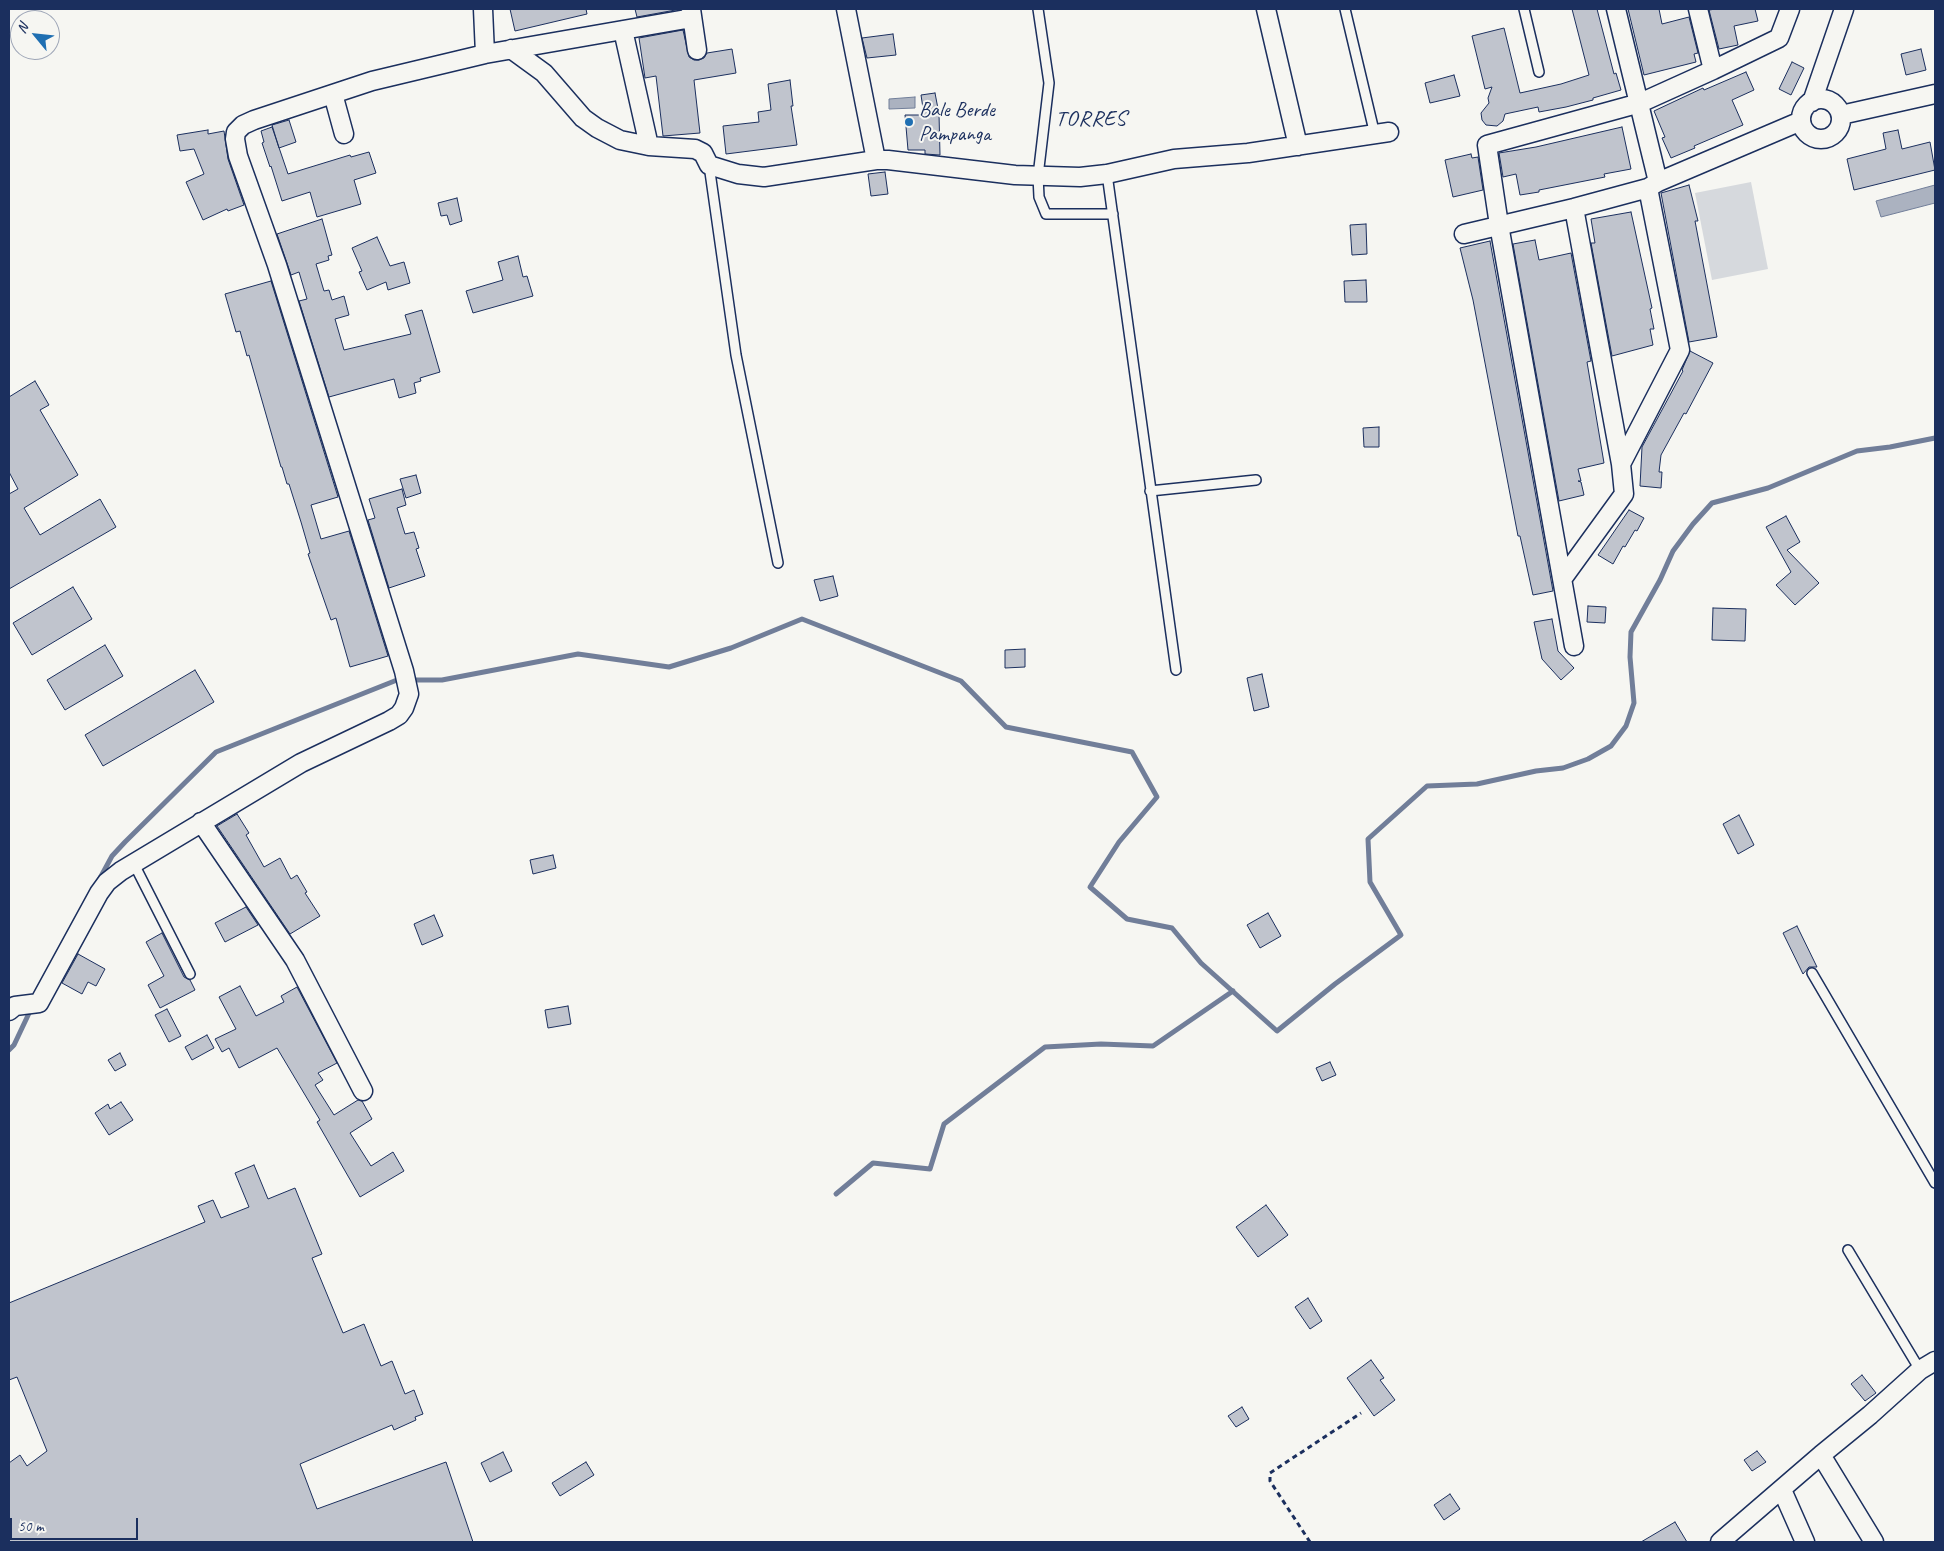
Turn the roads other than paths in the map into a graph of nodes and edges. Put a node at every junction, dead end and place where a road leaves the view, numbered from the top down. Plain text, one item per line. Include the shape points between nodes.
1 (483, 9) edge
2 (846, 9) edge
3 (1038, 9) edge
4 (1266, 9) edge
5 (1345, 9) edge
6 (1524, 9) edge
7 (1616, 9) edge
8 (1698, 9) edge
9 (1790, 9) edge
10 (1844, 9) edge
11 (691, 13) edge
12 (623, 30) junction
13 (511, 50) junction
14 (697, 50) dead end
15 (486, 54) junction
16 (1714, 70) junction
17 (1539, 72) dead end
18 (333, 94) junction
19 (1935, 94) edge
20 (1812, 102) junction
21 (1640, 103) junction
22 (1841, 115) junction
23 (1801, 121) junction
24 (1382, 133) joint
25 (344, 134) dead end
26 (649, 146) junction
27 (1298, 146) junction
28 (876, 160) junction
29 (709, 165) junction
30 (1107, 174) junction
31 (1038, 176) junction
32 (1653, 185) junction
33 (1574, 208) junction
34 (1112, 214) junction
35 (1499, 225) junction
36 (1464, 234) dead end
37 (1621, 464) junction
38 (1256, 480) dead end
39 (1150, 491) junction
40 (778, 563) dead end
41 (1563, 578) junction
42 (1574, 646) dead end
43 (1176, 670) dead end
44 (201, 822) junction
45 (134, 864) junction
46 (1812, 973) dead end
47 (190, 974) dead end
48 (9, 1011) edge
49 (363, 1091) dead end
50 (1935, 1182) edge
51 (1848, 1250) dead end
52 (1935, 1361) edge
53 (1920, 1370) junction
54 (1821, 1455) junction
55 (1782, 1490) junction
56 (1720, 1542) edge
57 (1805, 1542) edge
58 (1874, 1542) edge

1 - 15 street
2 - 28 street
3 - 31 lane via 1049,83
4 - 27 street
5 - 24 lane
6 - 17 lane
7 - 21 street
8 - 16 street
9 - 16 street via 1779,38
10 - 20 street
11 - 12 street
11 - 14 street
12 - 13 street
12 - 26 street
13 - 15 street
13 - 26 street via 544,73 583,118 597,128 620,140
15 - 18 street via 372,81
16 - 21 street
18 - 25 street
18 - 44 street via 254,120 236,132 236,146 409,694 399,715 301,763
19 - 22 street
20 - 22 street via 1829,101
20 - 23 street via 1806,106
21 - 32 street
21 - 35 street via 1487,145
22 - 23 street via 1840,126 1827,138 1809,135
23 - 32 street
24 - 27 street
26 - 29 street via 695,149 703,154
27 - 30 street via 1174,160
28 - 29 street via 764,177 738,174
28 - 31 street
29 - 40 lane via 736,355
30 - 31 street
30 - 34 lane
31 - 34 lane via 1039,197 1046,214
32 - 33 street
32 - 37 street via 1680,350
33 - 35 street
33 - 37 street
34 - 39 lane
35 - 36 street
35 - 41 street
37 - 41 street via 1624,494
38 - 39 lane
39 - 43 lane
41 - 42 street
44 - 45 street
44 - 49 street via 295,960
45 - 47 lane
45 - 48 street via 107,882 99,893 35,1004 15,1006
46 - 50 lane
51 - 53 lane
52 - 53 street
53 - 54 street
54 - 55 street
54 - 58 street
55 - 56 street
55 - 57 street

